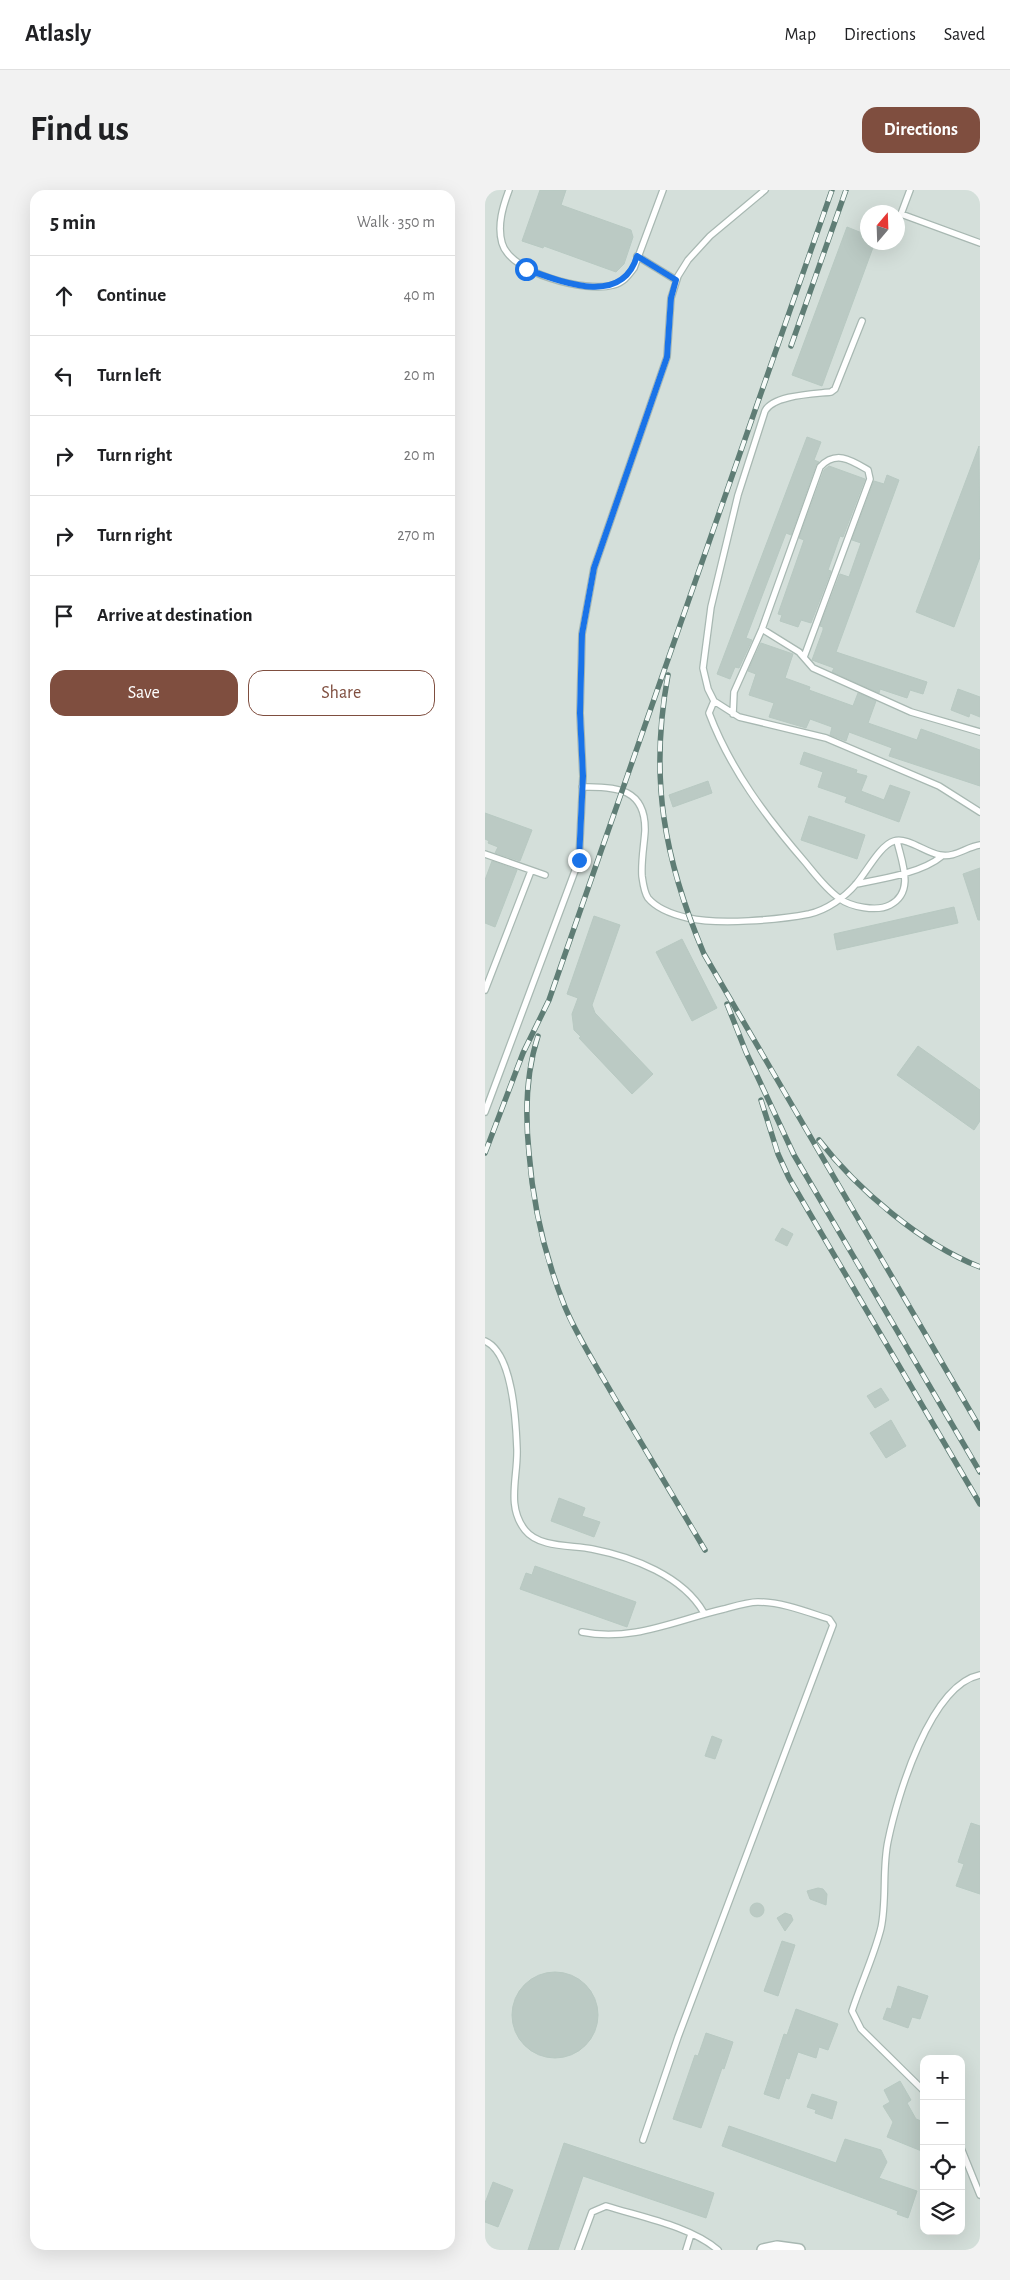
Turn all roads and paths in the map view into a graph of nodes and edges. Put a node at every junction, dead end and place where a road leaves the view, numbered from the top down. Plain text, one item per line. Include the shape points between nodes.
1 (509, 190) edge
2 (663, 190) edge
3 (765, 190) edge
4 (909, 190) edge
5 (980, 243) edge
6 (637, 256) junction
7 (676, 280) junction
8 (862, 321) dead end
9 (762, 629) junction
10 (804, 657) junction
11 (714, 701) junction
12 (733, 714) junction
13 (980, 732) edge
14 (583, 788) junction
15 (980, 812) edge
16 (897, 841) junction
17 (980, 845) edge
18 (485, 854) edge
19 (942, 856) junction
20 (531, 871) junction
21 (905, 872) junction
22 (545, 875) dead end
23 (856, 884) junction
24 (839, 899) junction
25 (485, 990) edge
26 (485, 1112) edge
27 (485, 1341) edge
28 (704, 1613) junction
29 (582, 1632) dead end
30 (980, 1675) edge
31 (920, 2087) edge
32 (643, 2140) dead end
33 (965, 2158) edge
34 (980, 2195) edge
35 (691, 2234) junction
36 (578, 2250) edge
37 (686, 2250) edge
38 (718, 2250) edge
39 (763, 2250) edge
40 (799, 2250) edge

1 - 6 lane via 500,226 502,244 510,258 526,269 559,280 602,287 615,285 627,278
2 - 6 lane
3 - 7 lane via 710,236 688,260
4 - 5 lane via 901,214
6 - 7 lane
7 - 14 lane via 671,298 667,357 594,568 589,593 582,634 580,713
8 - 11 lane via 835,390 772,402 765,411 738,495 711,607 703,668
9 - 10 lane
9 - 10 lane via 820,467 828,459 855,462 868,470 870,479
9 - 12 lane via 734,692
10 - 13 lane via 813,668 911,712
11 - 12 lane
11 - 24 lane via 709,713 727,755 771,822
12 - 15 lane via 764,725 826,738 939,786
14 - 24 lane via 603,786 622,791 643,807 644,889 648,898 659,907 689,918 722,921 810,913
14 - 26 lane via 579,860
16 - 19 lane
16 - 21 lane
16 - 23 lane via 891,842 875,858
17 - 19 lane via 958,854
18 - 20 lane
19 - 21 lane via 933,864
20 - 22 lane
20 - 25 lane
21 - 23 lane
21 - 24 lane via 902,896 889,906 871,908
23 - 24 lane
27 - 28 lane via 500,1354 508,1373 517,1449 513,1503 525,1532 539,1541 609,1553 659,1572 698,1602
28 - 29 lane via 629,1634
28 - 32 lane via 758,1602 829,1619 833,1625 678,2037
30 - 31 lane via 962,1682 941,1707 919,1743 901,1788 887,1842 881,1927 852,2011 861,2029
33 - 34 lane
35 - 36 lane via 606,2206 592,2212
35 - 37 lane
35 - 38 lane
39 - 40 street via 777,2247

